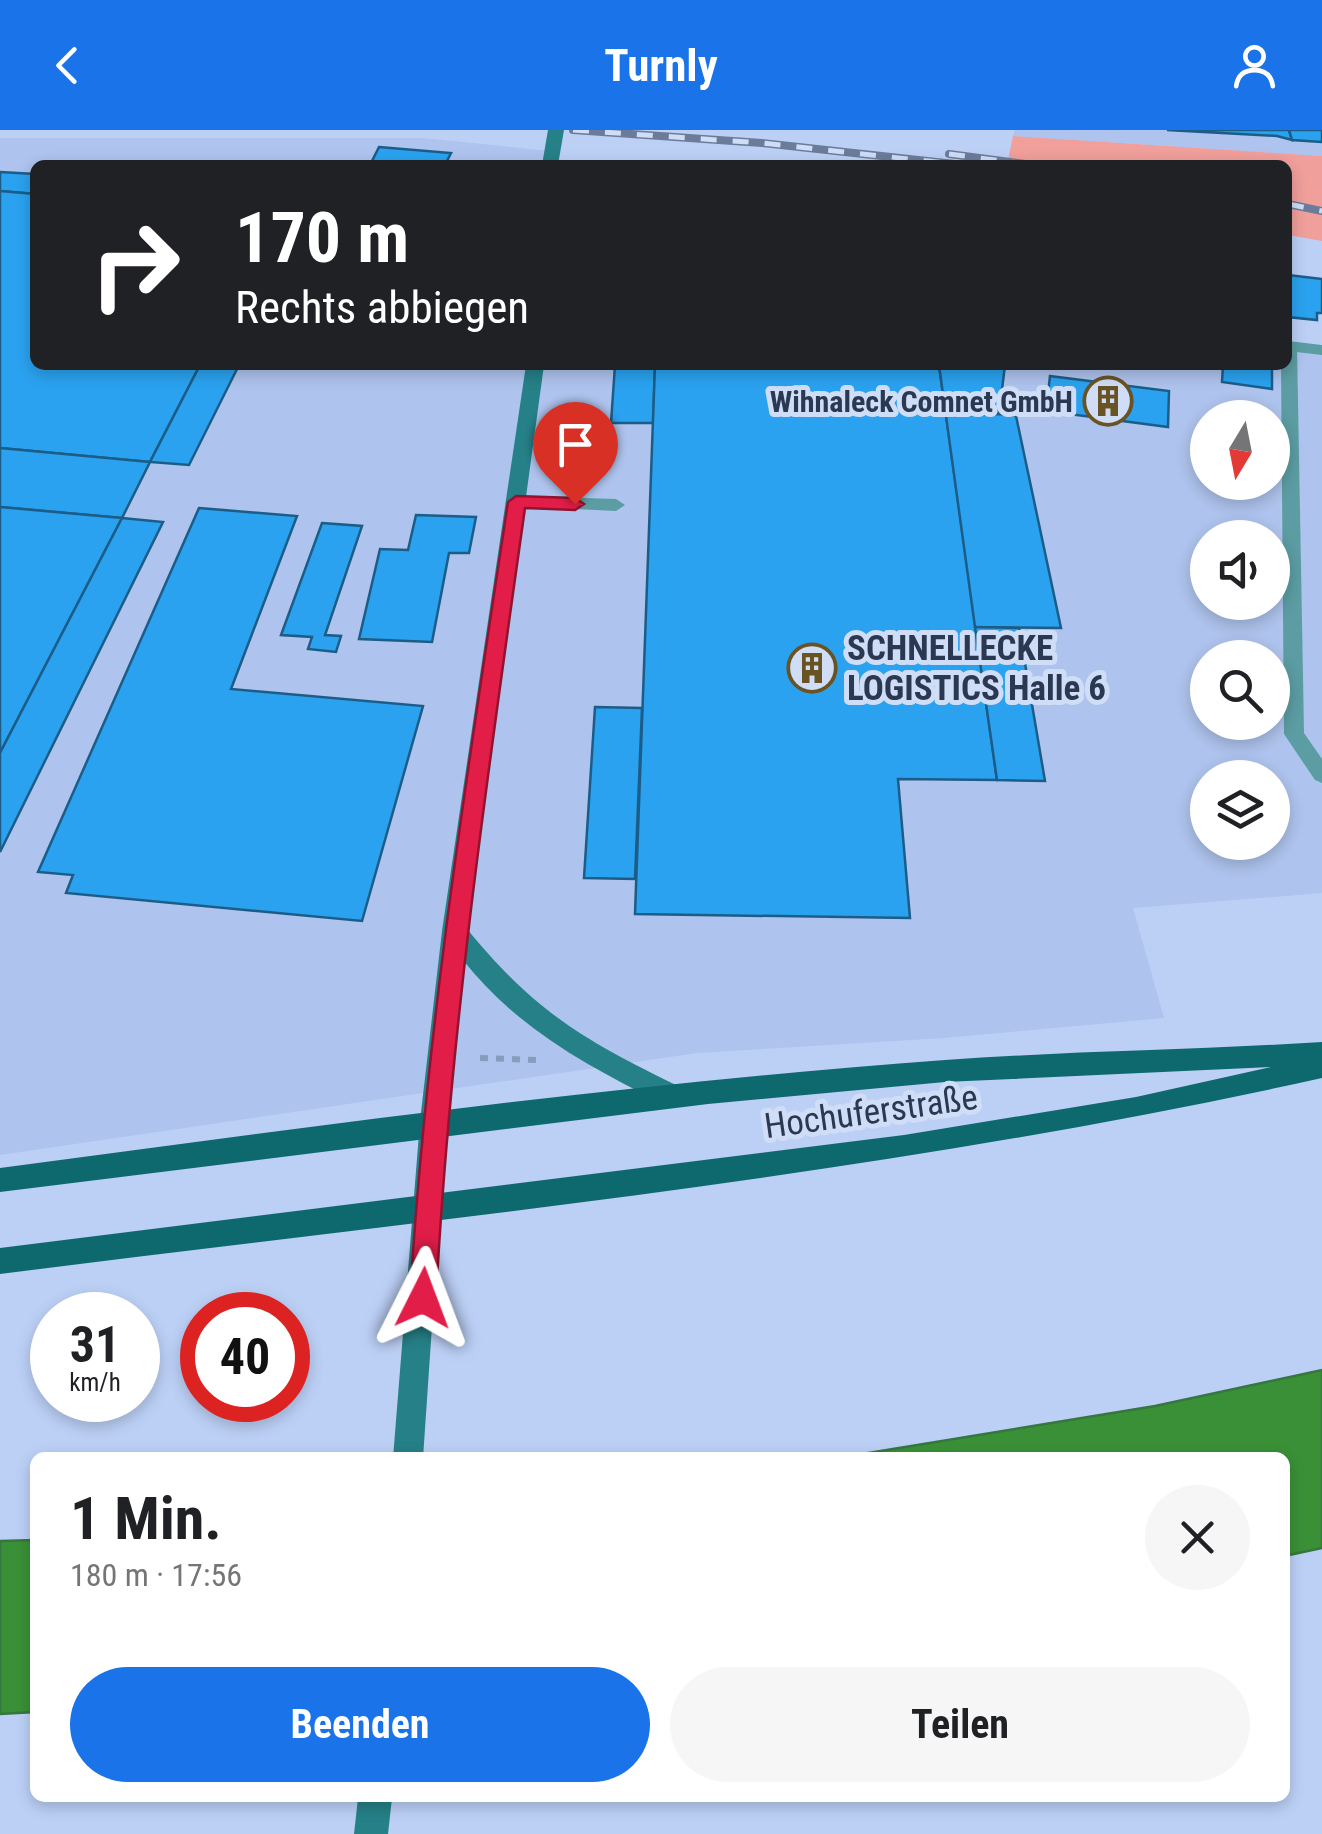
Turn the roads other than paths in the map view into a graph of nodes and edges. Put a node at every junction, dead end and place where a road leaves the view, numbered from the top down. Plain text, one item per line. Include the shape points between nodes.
1 (556, 130) edge
2 (551, 160) edge
3 (1292, 346) edge
4 (1322, 350) edge
5 (534, 370) edge
6 (1288, 370) edge
7 (516, 502) junction
8 (616, 505) dead end
9 (1322, 775) edge
10 (454, 931) junction
11 (1322, 1053) edge
12 (1322, 1066) edge
13 (671, 1095) junction
14 (433, 1122) junction
15 (0, 1180) edge
16 (428, 1206) junction
17 (0, 1261) edge
18 (409, 1452) edge
19 (375, 1802) edge
20 (371, 1834) edge

1 - 2 street
3 - 4 street
5 - 7 street
6 - 9 lane via 1294,734
7 - 8 lane
7 - 10 street
10 - 13 street via 517,1002 546,1024 588,1054
10 - 14 street
11 - 13 main road, Hochuferstraße via 949,1071
12 - 16 main road, Hochuferstraße via 1136,1108 904,1147
13 - 14 main road, Hochuferstraße
14 - 15 main road, Hochuferstraße
14 - 16 street
16 - 17 main road, Hochuferstraße
16 - 18 street
19 - 20 street

